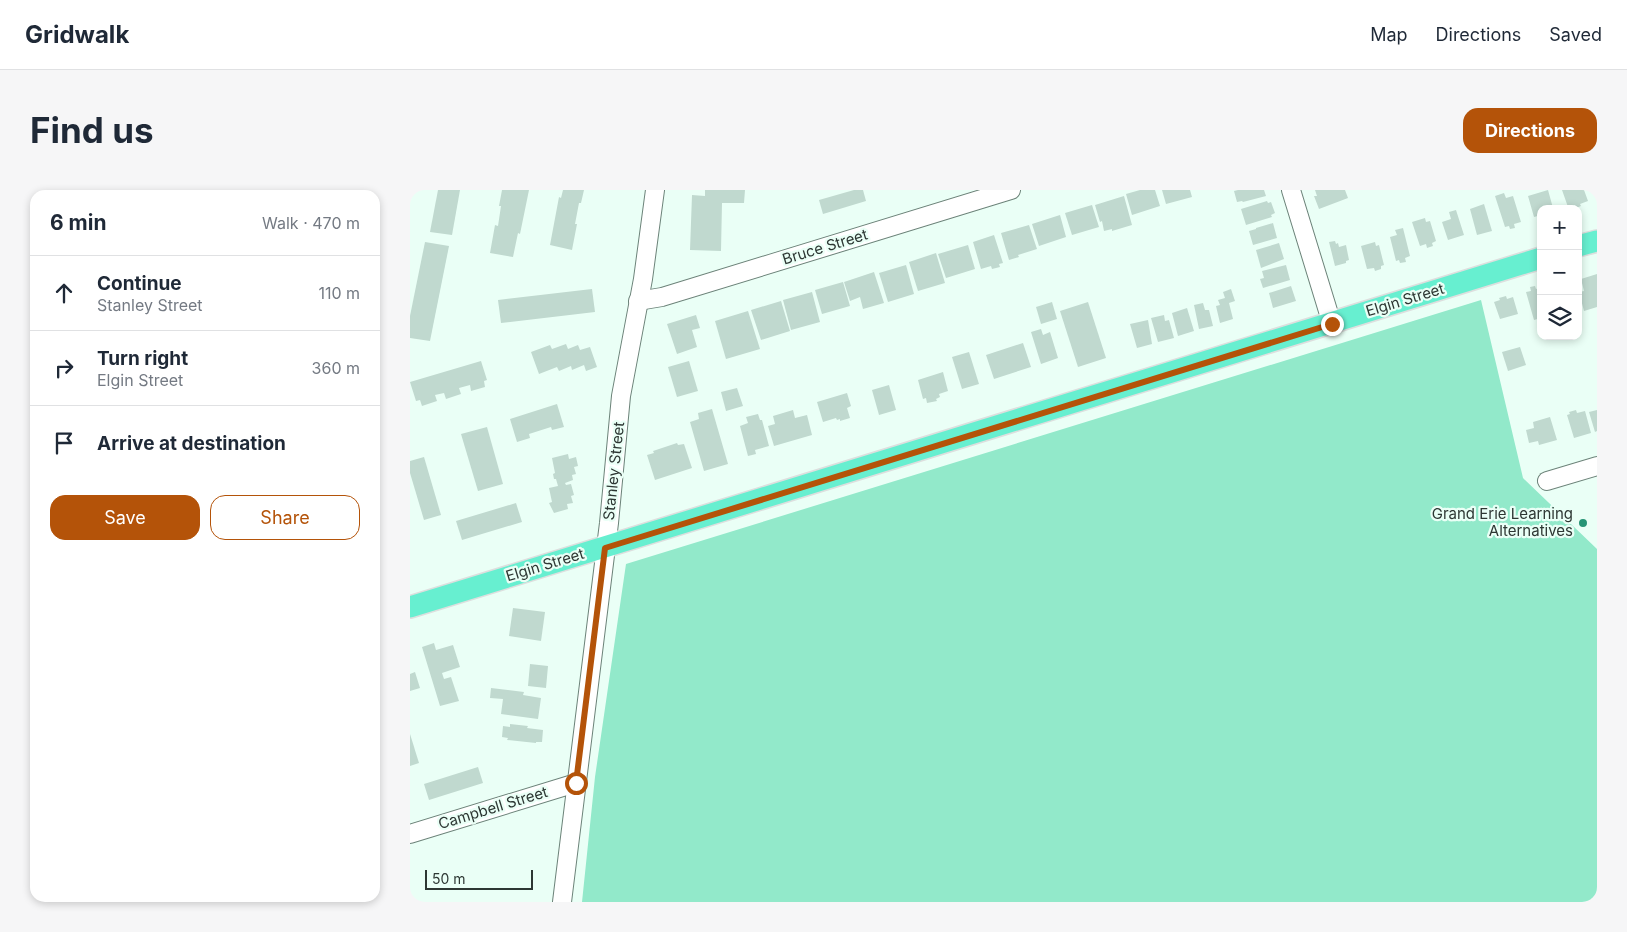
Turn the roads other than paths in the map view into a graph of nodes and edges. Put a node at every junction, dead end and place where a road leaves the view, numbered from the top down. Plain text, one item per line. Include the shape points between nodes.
1 (655, 190) edge
2 (1011, 190) edge
3 (1291, 190) edge
4 (1597, 241) edge
5 (1582, 245) edge
6 (1537, 259) edge
7 (638, 301) junction
8 (1332, 324) junction
9 (1597, 466) edge
10 (1547, 481) dead end
11 (605, 548) junction
12 (410, 607) edge
13 (576, 783) junction
14 (410, 834) edge
15 (562, 902) edge

1 - 7 street, Stanley Street
2 - 7 street, Bruce Street via 662,297
3 - 8 street
4 - 5 main road
6 - 8 main road, Elgin Street
7 - 11 street, Stanley Street via 622,396
8 - 11 main road, Elgin Street
9 - 10 street
11 - 12 main road, Elgin Street
11 - 13 street, Stanley Street
13 - 14 street, Campbell Street
13 - 15 street, Stanley Street

